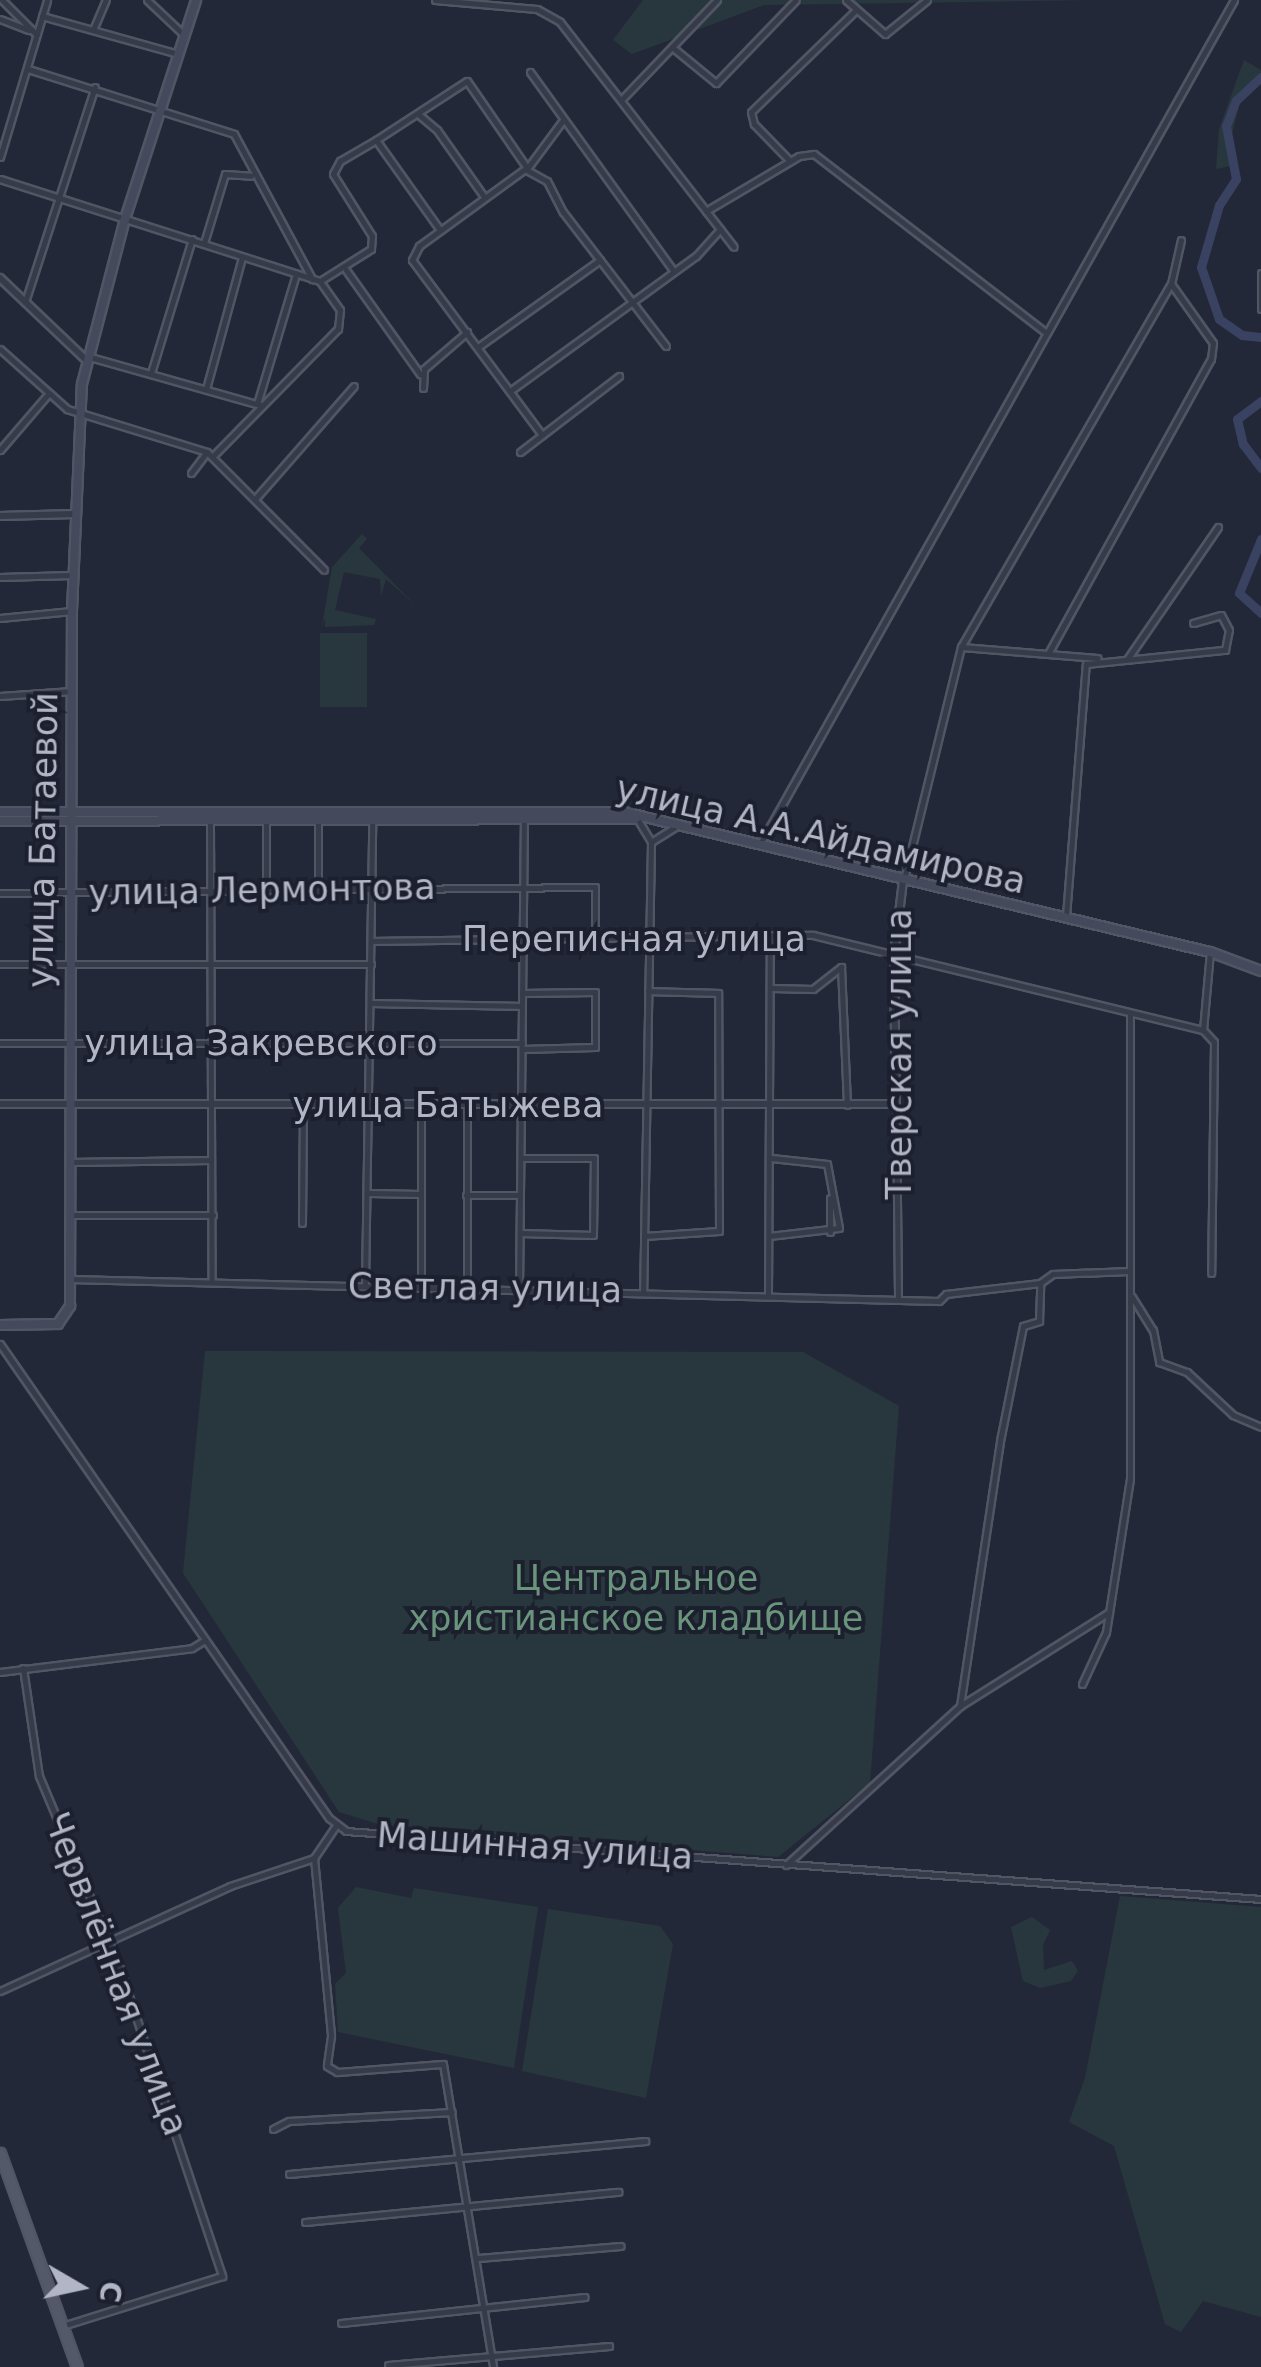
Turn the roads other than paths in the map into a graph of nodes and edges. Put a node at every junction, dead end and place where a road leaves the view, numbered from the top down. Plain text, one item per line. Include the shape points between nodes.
1 (2, 0) edge
2 (47, 0) edge
3 (106, 0) edge
4 (147, 0) edge
5 (196, 0) edge
6 (435, 0) edge
7 (486, 0) edge
8 (717, 0) edge
9 (796, 0) edge
10 (846, 0) edge
11 (926, 0) edge
12 (1234, 0) edge
13 (478, 6) junction
14 (856, 10) junction
15 (42, 16) junction
16 (0, 19) edge
17 (93, 30) junction
18 (35, 33) junction
19 (184, 35) junction
20 (672, 46) junction
21 (178, 54) junction
22 (28, 69) junction
23 (530, 72) dead end
24 (95, 87) junction
25 (623, 98) junction
26 (160, 109) junction
27 (418, 114) junction
28 (563, 120) junction
29 (376, 140) junction
30 (0, 157) edge
31 (791, 162) junction
32 (526, 168) junction
33 (252, 176) junction
34 (0, 179) edge
35 (59, 196) junction
36 (485, 198) junction
37 (706, 211) junction
38 (125, 219) junction
39 (720, 229) junction
40 (440, 230) junction
41 (192, 239) junction
42 (1181, 240) dead end
43 (204, 243) junction
44 (734, 247) dead end
45 (242, 257) junction
46 (600, 260) junction
47 (348, 268) junction
48 (674, 270) junction
49 (296, 274) junction
50 (1261, 274) edge
51 (0, 278) edge
52 (316, 281) junction
53 (1171, 284) junction
54 (630, 301) junction
55 (25, 302) junction
56 (1261, 309) edge
57 (467, 332) junction
58 (1045, 332) junction
59 (478, 346) junction
60 (666, 346) dead end
61 (0, 349) edge
62 (87, 358) junction
63 (151, 373) junction
64 (420, 374) junction
65 (619, 376) dead end
66 (354, 386) dead end
67 (423, 388) dead end
68 (206, 389) junction
69 (510, 391) junction
70 (49, 394) junction
71 (258, 404) junction
72 (80, 412) junction
73 (542, 435) junction
74 (0, 450) edge
75 (520, 452) dead end
76 (209, 454) junction
77 (192, 473) dead end
78 (255, 499) junction
79 (75, 514) junction
80 (0, 516) edge
81 (1218, 527) dead end
82 (324, 570) dead end
83 (72, 575) junction
84 (0, 577) edge
85 (72, 612) junction
86 (0, 618) edge
87 (1193, 623) dead end
88 (962, 646) junction
89 (1049, 652) junction
90 (1099, 658) junction
91 (1128, 658) junction
92 (72, 691) junction
93 (0, 696) edge
94 (0, 812) edge
95 (70, 816) junction
96 (624, 817) junction
97 (524, 818) junction
98 (210, 819) junction
99 (266, 819) junction
100 (318, 819) junction
101 (372, 819) junction
102 (636, 819) junction
103 (0, 821) edge
104 (675, 828) junction
105 (651, 842) junction
106 (758, 847) junction
107 (902, 882) junction
108 (524, 887) junction
109 (371, 891) junction
110 (0, 893) edge
111 (70, 893) junction
112 (211, 895) junction
113 (266, 895) junction
114 (318, 895) junction
115 (1065, 919) junction
116 (648, 936) junction
117 (770, 939) junction
118 (523, 940) junction
119 (595, 940) junction
120 (372, 941) junction
121 (1210, 952) junction
122 (894, 955) junction
123 (0, 964) edge
124 (371, 964) junction
125 (69, 965) junction
126 (212, 965) junction
127 (1261, 971) edge
128 (771, 988) junction
129 (648, 991) junction
130 (522, 993) junction
131 (372, 1004) junction
132 (522, 1006) junction
133 (1130, 1014) junction
134 (1203, 1030) junction
135 (372, 1042) junction
136 (0, 1043) edge
137 (210, 1043) junction
138 (69, 1044) junction
139 (522, 1046) junction
140 (0, 1104) edge
141 (69, 1104) junction
142 (211, 1104) junction
143 (896, 1104) junction
144 (372, 1105) junction
145 (420, 1105) junction
146 (466, 1105) junction
147 (521, 1105) junction
148 (648, 1105) junction
149 (771, 1105) junction
150 (847, 1105) junction
151 (302, 1106) junction
152 (720, 1106) junction
153 (521, 1158) junction
154 (770, 1158) junction
155 (212, 1160) junction
156 (69, 1162) junction
157 (369, 1193) junction
158 (420, 1194) junction
159 (466, 1195) junction
160 (520, 1195) junction
161 (70, 1215) junction
162 (213, 1216) junction
163 (302, 1223) dead end
164 (519, 1233) junction
165 (644, 1236) junction
166 (769, 1236) junction
167 (1129, 1272) junction
168 (1211, 1273) dead end
169 (70, 1279) junction
170 (212, 1282) junction
171 (1040, 1283) junction
172 (364, 1286) junction
173 (421, 1287) junction
174 (467, 1289) junction
175 (519, 1290) junction
176 (643, 1291) junction
177 (1130, 1294) junction
178 (768, 1296) junction
179 (898, 1300) junction
180 (0, 1326) edge
181 (0, 1344) edge
182 (1261, 1427) edge
183 (1109, 1612) junction
184 (206, 1640) junction
185 (23, 1668) junction
186 (0, 1672) edge
187 (1082, 1684) dead end
188 (960, 1706) junction
189 (336, 1825) junction
190 (314, 1858) junction
191 (786, 1864) junction
192 (1261, 1899) edge
193 (107, 1943) junction
194 (0, 1990) edge
195 (452, 2112) junction
196 (274, 2130) dead end
197 (645, 2141) dead end
198 (0, 2153) edge
199 (460, 2162) junction
200 (4, 2173) edge
201 (289, 2174) dead end
202 (619, 2192) dead end
203 (470, 2210) junction
204 (305, 2222) dead end
205 (620, 2246) dead end
206 (478, 2258) junction
207 (585, 2297) dead end
208 (484, 2307) junction
209 (341, 2323) dead end
210 (62, 2326) junction
211 (608, 2346) dead end
212 (490, 2356) junction
213 (388, 2365) edge
214 (77, 2367) edge
215 (492, 2367) edge

1 - 18 street
2 - 15 street
3 - 17 street
4 - 19 street
5 - 19 main road, улица Батаевой
6 - 13 street
7 - 13 street
8 - 20 street
9 - 20 street via 716,83
10 - 14 street
11 - 14 street via 892,34
12 - 58 street
13 - 25 street via 548,13
14 - 31 street via 752,112 754,124
15 - 17 street
15 - 18 street
16 - 18 street
17 - 21 street
18 - 22 street
19 - 21 main road, улица Батаевой
20 - 25 street
21 - 26 main road, улица Батаевой
22 - 24 street
22 - 30 street
23 - 28 street
24 - 26 street
24 - 35 street
25 - 37 street
26 - 33 street via 234,134
26 - 38 main road, улица Батаевой
27 - 29 street
27 - 32 street via 467,81
27 - 36 street
28 - 32 street
28 - 48 street
29 - 40 street
29 - 47 street via 334,169 373,243
31 - 37 street
31 - 58 street via 807,153 820,157
32 - 36 street
32 - 46 street via 548,182
33 - 43 street via 225,174
33 - 52 street
34 - 35 street
35 - 38 street
35 - 55 street
36 - 40 street
37 - 39 street
38 - 41 street
38 - 62 main road, улица Батаевой
39 - 44 street
39 - 48 street
40 - 57 street via 412,260
41 - 43 street
41 - 63 street
42 - 53 street, Тверская улица
43 - 45 street
45 - 49 street
45 - 68 street
46 - 54 street
46 - 59 street
47 - 52 street
47 - 64 street
48 - 54 street
49 - 52 street
49 - 71 street
50 - 56 street
51 - 55 street
52 - 71 street via 340,310 338,329
53 - 88 street, Тверская улица
53 - 89 street via 1213,342 1212,359
54 - 60 street
54 - 69 street
55 - 62 street
57 - 59 street
57 - 64 street
58 - 106 street
59 - 69 street
61 - 70 street
62 - 63 street
62 - 72 main road, улица Батаевой
63 - 68 street
64 - 67 street
65 - 73 street
66 - 78 street
68 - 71 street
69 - 73 street
70 - 72 street
70 - 74 street
71 - 76 street
72 - 76 street
72 - 79 main road, улица Батаевой
73 - 75 street
76 - 77 street
76 - 78 street
78 - 82 street
79 - 80 street
79 - 83 main road, улица Батаевой
81 - 91 street
83 - 84 street
83 - 85 main road, улица Батаевой
85 - 86 street
85 - 92 main road, улица Батаевой
87 - 91 street via 1221,615 1230,630 1225,650
88 - 89 street
88 - 107 street, Тверская улица
89 - 90 street
90 - 91 street
90 - 115 street via 1084,670
92 - 93 street
92 - 95 main road, улица Батаевой
94 - 95 main road, улица А.А.Айдамирова
95 - 96 main road, улица А.А.Айдамирова
95 - 98 main road, улица А.А.Айдамирова
95 - 103 main road, улица А.А.Айдамирова
95 - 111 main road, улица Батаевой
96 - 97 main road, улица А.А.Айдамирова
96 - 102 main road
97 - 101 main road, улица А.А.Айдамирова
97 - 108 street
98 - 99 main road, улица А.А.Айдамирова
98 - 112 street
99 - 100 main road, улица А.А.Айдамирова
99 - 113 street
100 - 101 main road, улица А.А.Айдамирова
100 - 114 street
101 - 109 street
102 - 104 main road, улица А.А.Айдамирова
102 - 105 street
104 - 105 street
104 - 106 main road, улица А.А.Айдамирова
105 - 116 street
106 - 107 main road, улица А.А.Айдамирова
107 - 115 main road, улица А.А.Айдамирова
107 - 122 street, Тверская улица
108 - 109 street, улица Лермонтова
108 - 118 street
108 - 119 street, улица Лермонтова via 595,888
109 - 114 street, улица Лермонтова
109 - 120 street
110 - 111 street, улица Лермонтова
111 - 112 street, улица Лермонтова
111 - 125 main road, улица Батаевой
112 - 113 street, улица Лермонтова
112 - 126 street
113 - 114 street, улица Лермонтова
115 - 121 main road, улица А.А.Айдамирова
116 - 117 street, Переписная улица
116 - 119 street, Переписная улица
116 - 129 street
117 - 122 street, Переписная улица via 813,935
117 - 128 street
118 - 119 street, Переписная улица
118 - 120 street, Переписная улица
118 - 130 street
120 - 124 street
121 - 127 main road, улица А.А.Айдамирова
121 - 134 street
122 - 133 street, Переписная улица
122 - 143 street, Тверская улица
123 - 125 street
124 - 126 street
124 - 131 street
125 - 126 street
125 - 138 main road, улица Батаевой
126 - 137 street
128 - 149 street
128 - 150 street via 814,989 841,967
129 - 148 street
129 - 152 street via 718,993
130 - 132 street
130 - 139 street, улица Закревского via 595,992 595,1047
131 - 132 street
131 - 135 street
132 - 139 street
133 - 134 street, Переписная улица
133 - 167 street
134 - 168 street via 1214,1042
135 - 137 street, улица Закревского
135 - 139 street, улица Закревского
135 - 144 street
136 - 138 street, улица Закревского
137 - 138 street, улица Закревского
137 - 142 street
138 - 141 main road, улица Батаевой
139 - 147 street
140 - 141 street, улица Батыжева
141 - 142 street, улица Батыжева
141 - 156 main road, улица Батаевой
142 - 151 street, улица Батыжева
142 - 155 street
143 - 150 street, улица Батыжева
143 - 179 street, Тверская улица
144 - 145 street, улица Батыжева
144 - 151 street, улица Батыжева
144 - 157 street
145 - 146 street, улица Батыжева
145 - 158 street
146 - 147 street, улица Батыжева
146 - 159 street
147 - 148 street, улица Батыжева
147 - 153 street
148 - 152 street, улица Батыжева
148 - 165 street
149 - 150 street, улица Батыжева
149 - 152 street, улица Батыжева
149 - 154 street
151 - 163 street
152 - 165 street via 718,1234
153 - 160 street
153 - 164 street via 594,1158 593,1234
154 - 166 street
154 - 166 street via 820,1160 830,1171 840,1228
155 - 156 street
155 - 162 street
156 - 161 main road, улица Батаевой
157 - 158 street
157 - 172 street
158 - 173 street
159 - 160 street
159 - 174 street
160 - 164 street
161 - 162 street
161 - 169 main road, улица Батаевой
162 - 170 street
164 - 175 street
165 - 176 street
166 - 178 street
167 - 171 street, Светлая улица via 1053,1274
167 - 177 street
169 - 170 street, Светлая улица
169 - 180 main road, улица Батаевой via 65,1320
170 - 172 street, Светлая улица
171 - 179 street, Светлая улица via 1003,1283 939,1301
171 - 188 street via 1038,1321 1023,1326 1001,1436
172 - 173 street, Светлая улица
173 - 174 street, Светлая улица
174 - 175 street, Светлая улица
175 - 176 street, Светлая улица
176 - 178 street, Светлая улица
177 - 182 street via 1153,1330 1159,1362 1186,1372 1233,1415
177 - 183 street via 1130,1479
178 - 179 street, Светлая улица
181 - 184 street, Машинная улица
183 - 187 street
183 - 188 street
184 - 185 street via 192,1648
184 - 189 street, Машинная улица
185 - 186 street
185 - 193 street, Червлённая улица via 38,1776
188 - 191 street
189 - 190 street
189 - 191 street, Машинная улица via 349,1832
190 - 193 street via 230,1886
190 - 195 street via 331,2036 327,2066 338,2072 444,2064
191 - 192 street, Машинная улица
193 - 194 street
193 - 210 street, Червлённая улица via 170,2110 222,2276
195 - 196 street via 289,2122
195 - 199 street
197 - 199 street
198 - 200 main road
199 - 201 street
199 - 203 street
200 - 210 main road
202 - 203 street
203 - 204 street
203 - 206 street
205 - 206 street
206 - 208 street
207 - 208 street
208 - 209 street
208 - 212 street
210 - 214 main road
211 - 212 street
212 - 213 street
212 - 215 street

